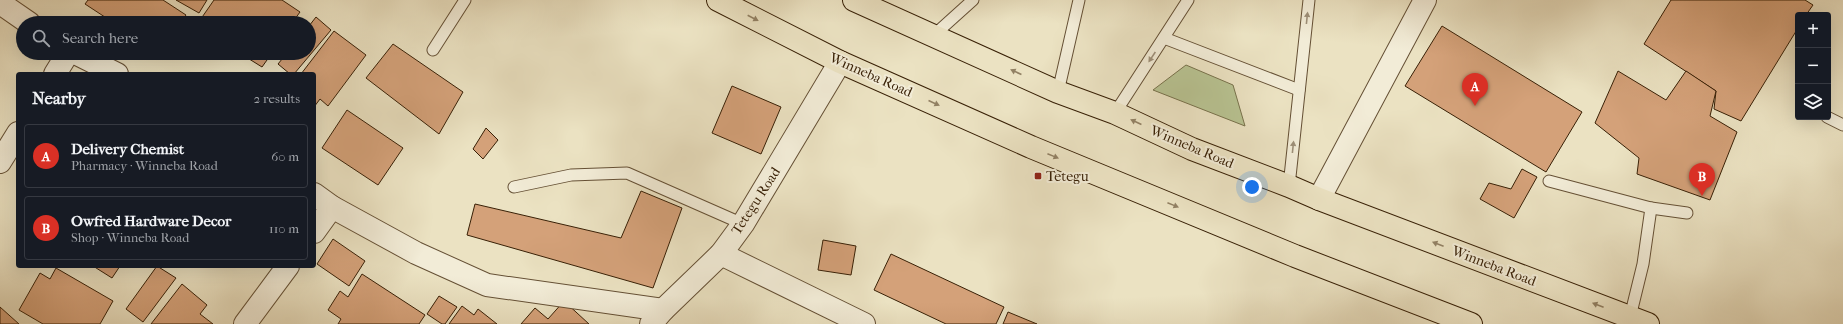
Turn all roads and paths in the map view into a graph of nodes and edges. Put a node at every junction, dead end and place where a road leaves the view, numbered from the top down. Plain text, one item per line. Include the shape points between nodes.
1 (466, 0) edge
2 (718, 0) edge
3 (854, 0) edge
4 (973, 0) edge
5 (1079, 0) edge
6 (1188, 0) edge
7 (1309, 0) edge
8 (1425, 0) edge
9 (0, 3) edge
10 (19, 16) edge
11 (933, 36) junction
12 (1164, 38) junction
13 (432, 50) dead end
14 (64, 60) edge
15 (89, 60) edge
16 (840, 62) junction
17 (56, 72) edge
18 (113, 72) edge
19 (1299, 90) junction
20 (1058, 92) junction
21 (1115, 113) junction
22 (1831, 119) edge
23 (1843, 125) edge
24 (16, 136) edge
25 (0, 162) edge
26 (1549, 181) dead end
27 (1289, 186) junction
28 (514, 187) dead end
29 (316, 195) edge
30 (1319, 200) junction
31 (332, 207) junction
32 (1652, 208) junction
33 (1688, 213) dead end
34 (743, 224) junction
35 (316, 229) edge
36 (721, 254) junction
37 (287, 268) edge
38 (657, 317) edge
39 (1639, 321) edge
40 (245, 324) edge
41 (864, 324) edge
42 (1471, 324) edge

1 - 13 lane
2 -> 16 highway, Winneba Road
3 - 11 highway, Winneba Road
4 - 11 lane
5 - 20 lane
6 - 12 lane
19 -> 7 lane
8 - 30 street
9 - 10 street
20 -> 11 highway, Winneba Road
12 - 19 lane
12 -> 21 lane
14 - 17 street
15 - 18 street
16 - 34 street, Tetegu Road
16 -> 42 highway, Winneba Road via 1031,147 1295,256
27 -> 19 lane
20 - 21 highway, Winneba Road
27 -> 21 highway, Winneba Road via 1192,149
22 - 23 lane
24 - 25 street
26 - 32 lane
27 - 30 highway, Winneba Road
28 - 34 lane via 571,175 627,173
29 - 31 street
39 -> 30 highway, Winneba Road
31 - 35 street
31 - 38 street via 416,253 488,285
32 - 33 lane
32 - 39 lane via 1643,264
34 - 36 street, Tetegu Road
36 - 38 street, Tetegu Road
36 - 41 street
37 - 40 street

